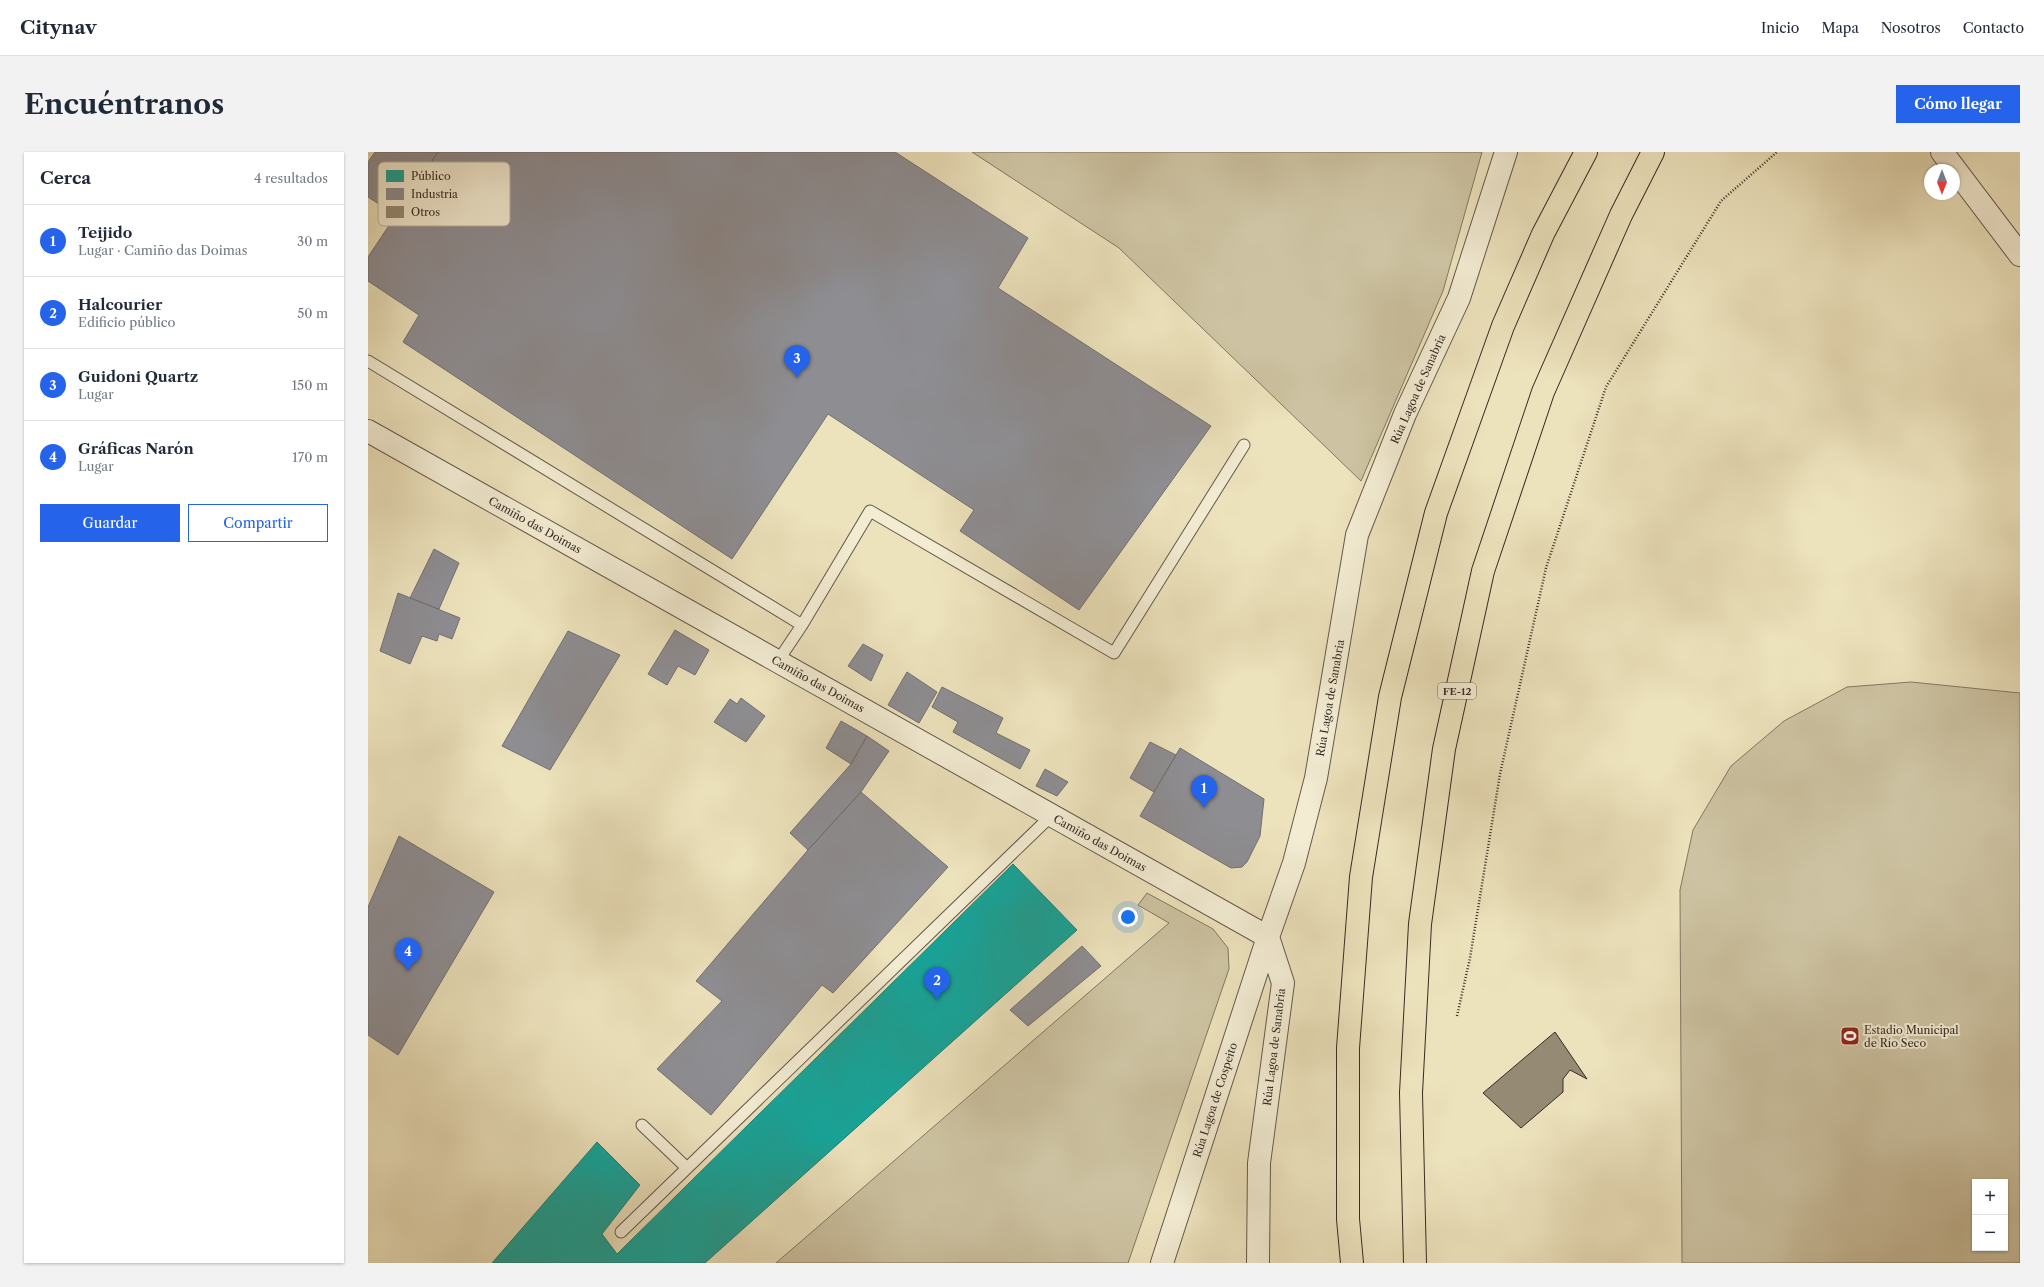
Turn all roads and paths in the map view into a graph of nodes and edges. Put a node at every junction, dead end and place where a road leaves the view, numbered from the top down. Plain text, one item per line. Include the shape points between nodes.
1 (1506, 152) edge
2 (1586, 152) edge
3 (1653, 152) edge
4 (1777, 152) edge
5 (1942, 152) edge
6 (2020, 255) edge
7 (368, 361) edge
8 (368, 431) edge
9 (1244, 445) dead end
10 (802, 625) junction
11 (778, 661) junction
12 (1052, 816) junction
13 (1268, 937) junction
14 (1457, 1016) dead end
15 (642, 1125) dead end
16 (687, 1168) junction
17 (621, 1232) dead end
18 (1162, 1263) edge
19 (1258, 1263) edge
20 (1352, 1263) edge
21 (1415, 1263) edge

1 - 13 street, Rúa Lagoa de Sanabria via 1459,298 1405,414 1357,535 1316,778 1294,864
2 - 20 highway via 1543,234 1500,334 1436,513 1390,697 1361,876 1348,1048 1348,1219
3 - 21 highway, FE-12 via 1621,215 1543,392 1483,571 1444,749 1419,939 1411,1093
4 - 14 path via 1721,201 1606,387 1546,568 1500,774 1470,958
5 - 6 street
7 - 10 lane
8 - 11 street, Camiño das Doimas
9 - 10 lane via 1114,653 870,511
10 - 11 lane
11 - 12 street, Camiño das Doimas
12 - 13 street, Camiño das Doimas
12 - 16 lane
13 - 18 street, Rúa Lagoa de Cospeito
13 - 19 street, Rúa Lagoa de Sanabria via 1282,983 1259,1163
15 - 16 lane
16 - 17 lane

